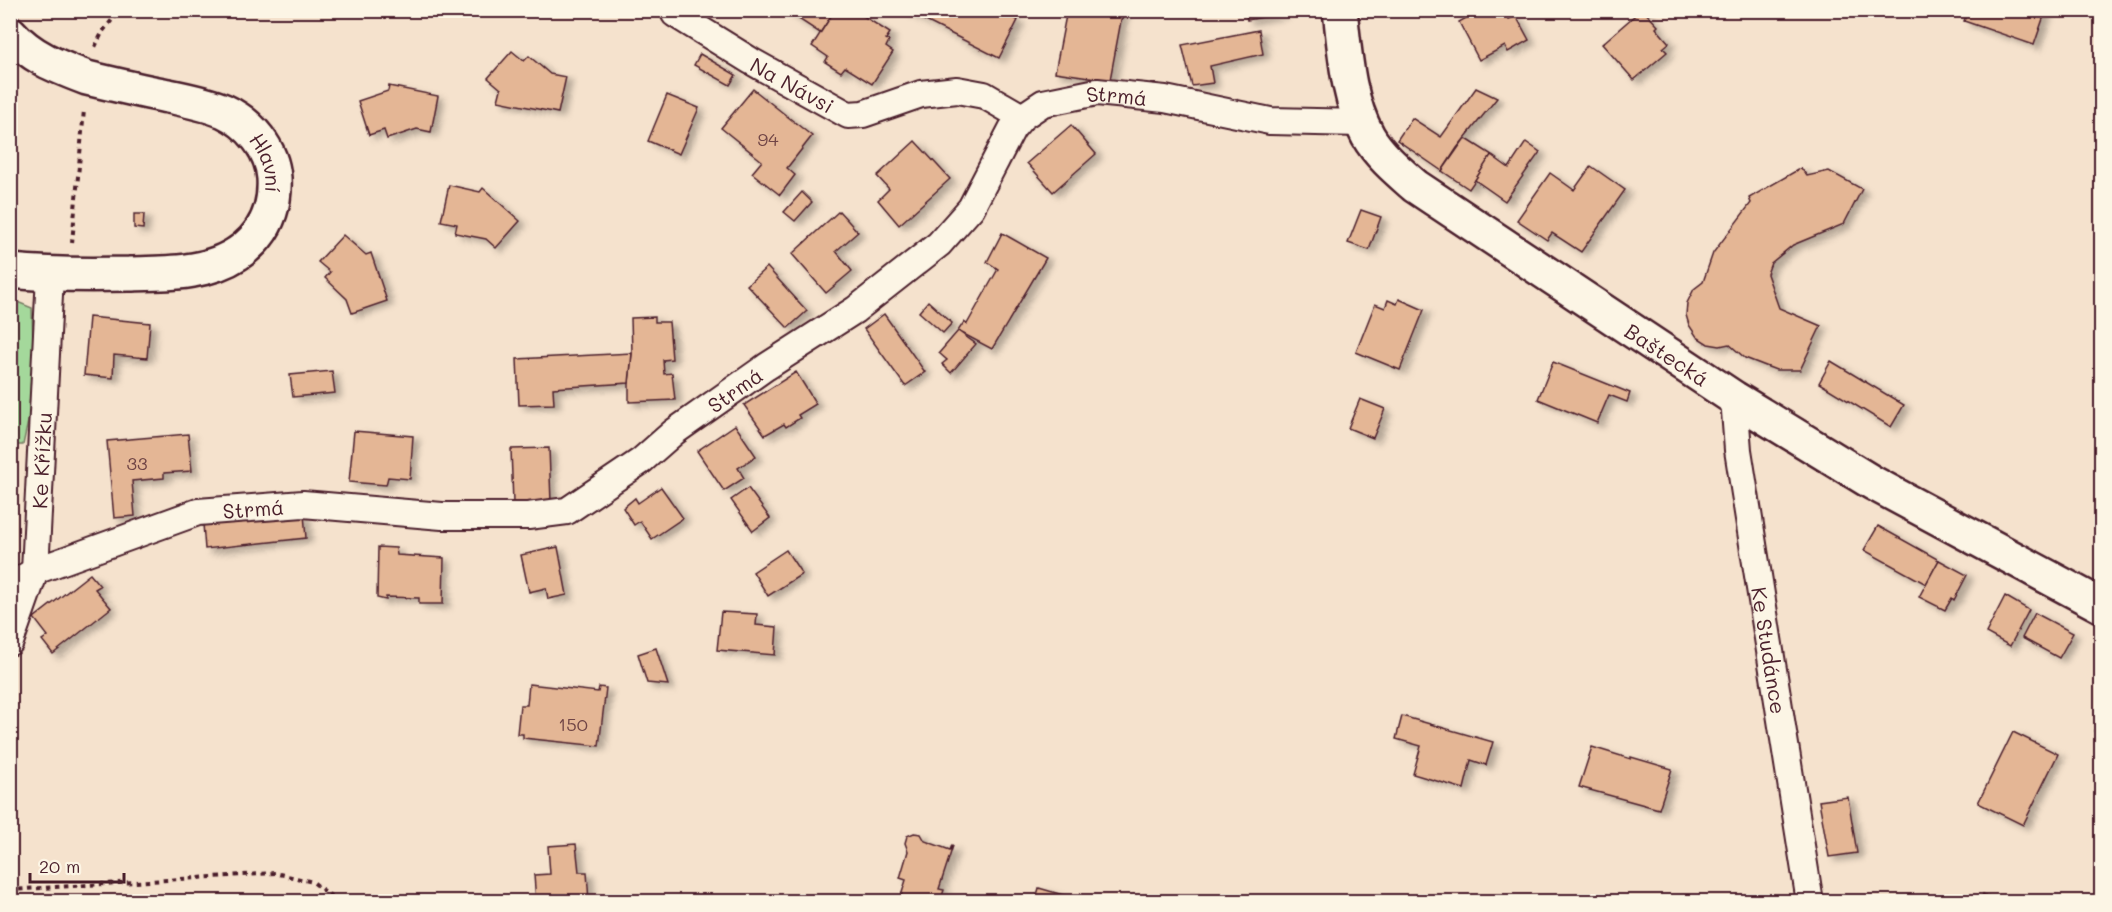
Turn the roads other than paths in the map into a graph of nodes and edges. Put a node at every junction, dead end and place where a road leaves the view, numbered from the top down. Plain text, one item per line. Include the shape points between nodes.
1 (675, 10) edge
2 (1340, 10) edge
3 (10, 33) edge
4 (1022, 117) junction
5 (1362, 123) junction
6 (10, 272) edge
7 (60, 275) junction
8 (1734, 398) junction
9 (35, 571) junction
10 (10, 586) edge
11 (2102, 606) edge
12 (10, 642) edge
13 (1810, 902) edge

1 - 4 street, Na Návsi via 675,14 751,61 848,115 863,114 921,94 957,90 984,95
2 - 5 street, Baštecká via 1349,81
3 - 7 street, Hlavní via 48,63 87,78 200,103 232,116 251,131 272,165 274,187 268,217 259,236 223,261 181,272
4 - 5 street, Strmá via 1043,103 1097,92 1165,99 1270,122
4 - 9 street, Strmá via 971,208 939,244 855,310 766,367 567,512 442,516 303,504 198,512
5 - 8 street, Baštecká via 1379,150 1428,195
6 - 7 street, Hlavní
7 - 9 street, Ke Křížku
8 - 11 street, Baštecká via 1873,483
8 - 13 street, Ke Studánce via 1738,450
9 - 10 street, Strmá
9 - 12 street, Ke Křížku

